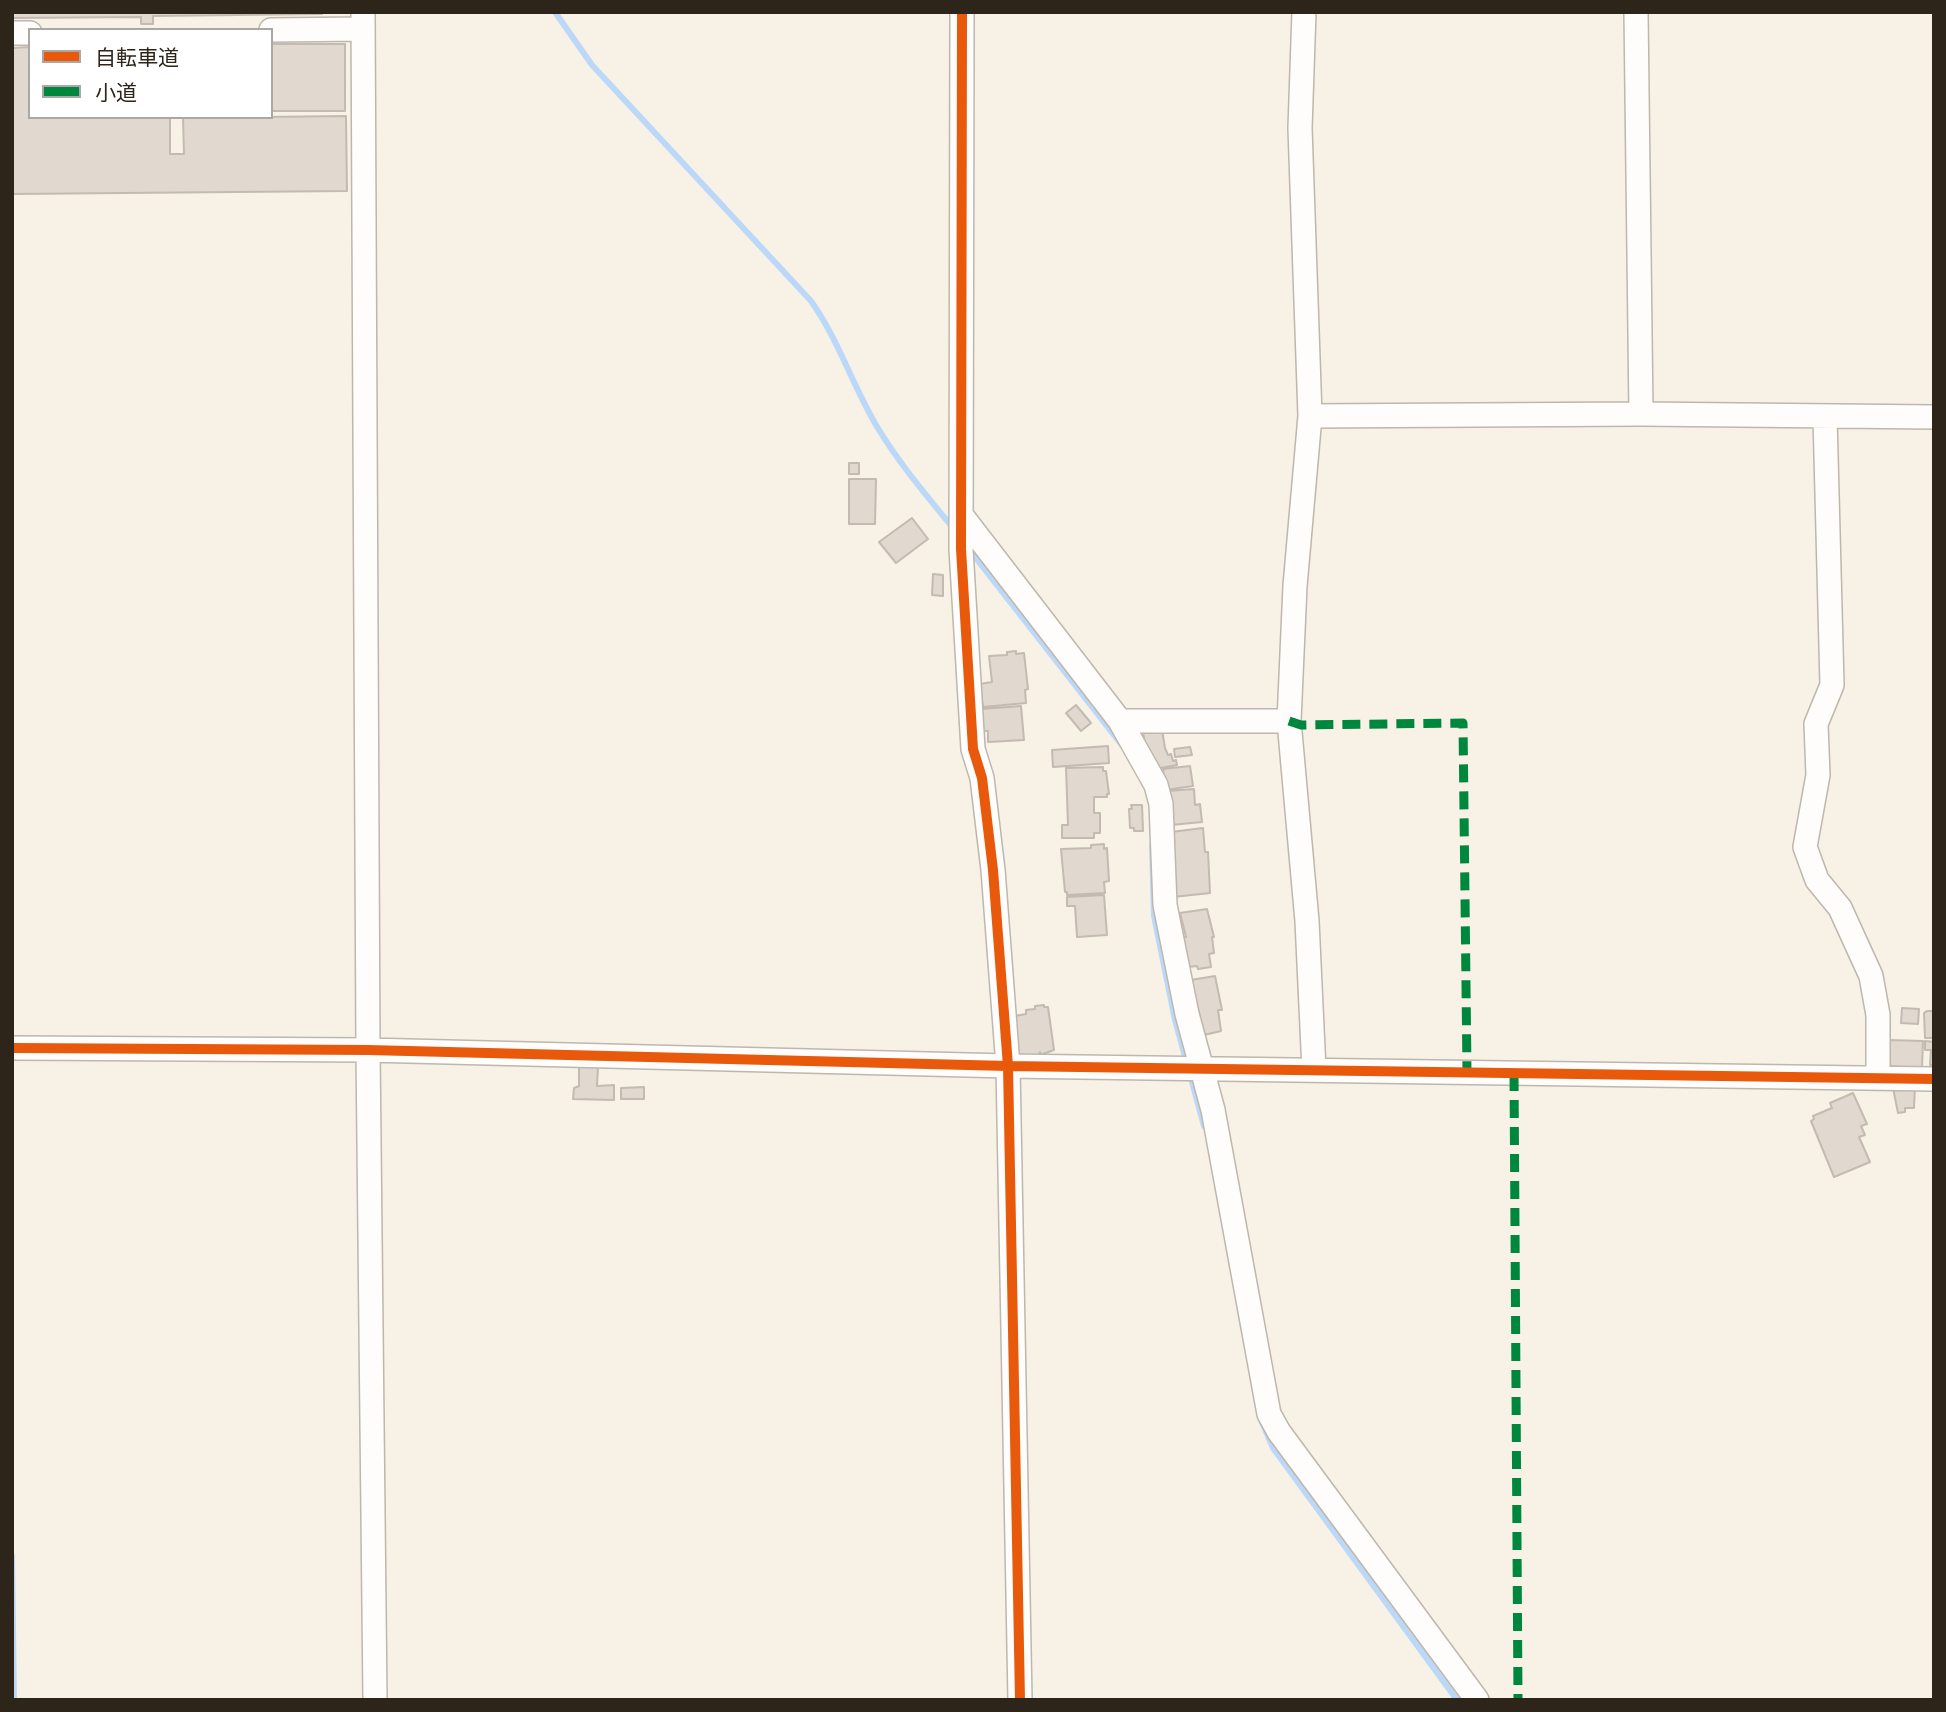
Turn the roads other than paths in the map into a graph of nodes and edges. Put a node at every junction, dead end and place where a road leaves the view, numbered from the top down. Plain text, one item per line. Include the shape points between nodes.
1 (962, 12) edge
2 (1304, 12) edge
3 (1636, 12) edge
4 (363, 21) edge
5 (273, 30) edge
6 (1641, 414) junction
7 (1310, 416) junction
8 (1934, 416) edge
9 (1825, 417) junction
10 (961, 531) junction
11 (1120, 721) junction
12 (1289, 721) junction
13 (12, 1048) edge
14 (368, 1050) junction
15 (1008, 1066) junction
16 (1192, 1068) junction
17 (1314, 1070) junction
18 (1878, 1077) junction
19 (1934, 1079) edge
20 (375, 1700) edge
21 (1020, 1700) edge
22 (1477, 1700) edge

1 - 10 street
2 - 7 street via 1300,128
3 - 6 street
4 - 5 street
4 - 14 street
6 - 7 street
6 - 9 street
7 - 12 street
8 - 9 street
9 - 18 street via 1832,685 1816,724 1818,775 1805,847 1817,880 1840,908 1871,976 1878,1015
10 - 11 street
10 - 15 street via 974,750 982,778 993,870
11 - 12 street
11 - 16 street via 1156,785 1161,804 1165,905
12 - 17 street via 1307,921
13 - 14 street
14 - 15 street
14 - 20 street
15 - 16 street
15 - 21 street
16 - 17 street
16 - 22 street via 1213,1110 1269,1414
17 - 18 street
18 - 19 street

